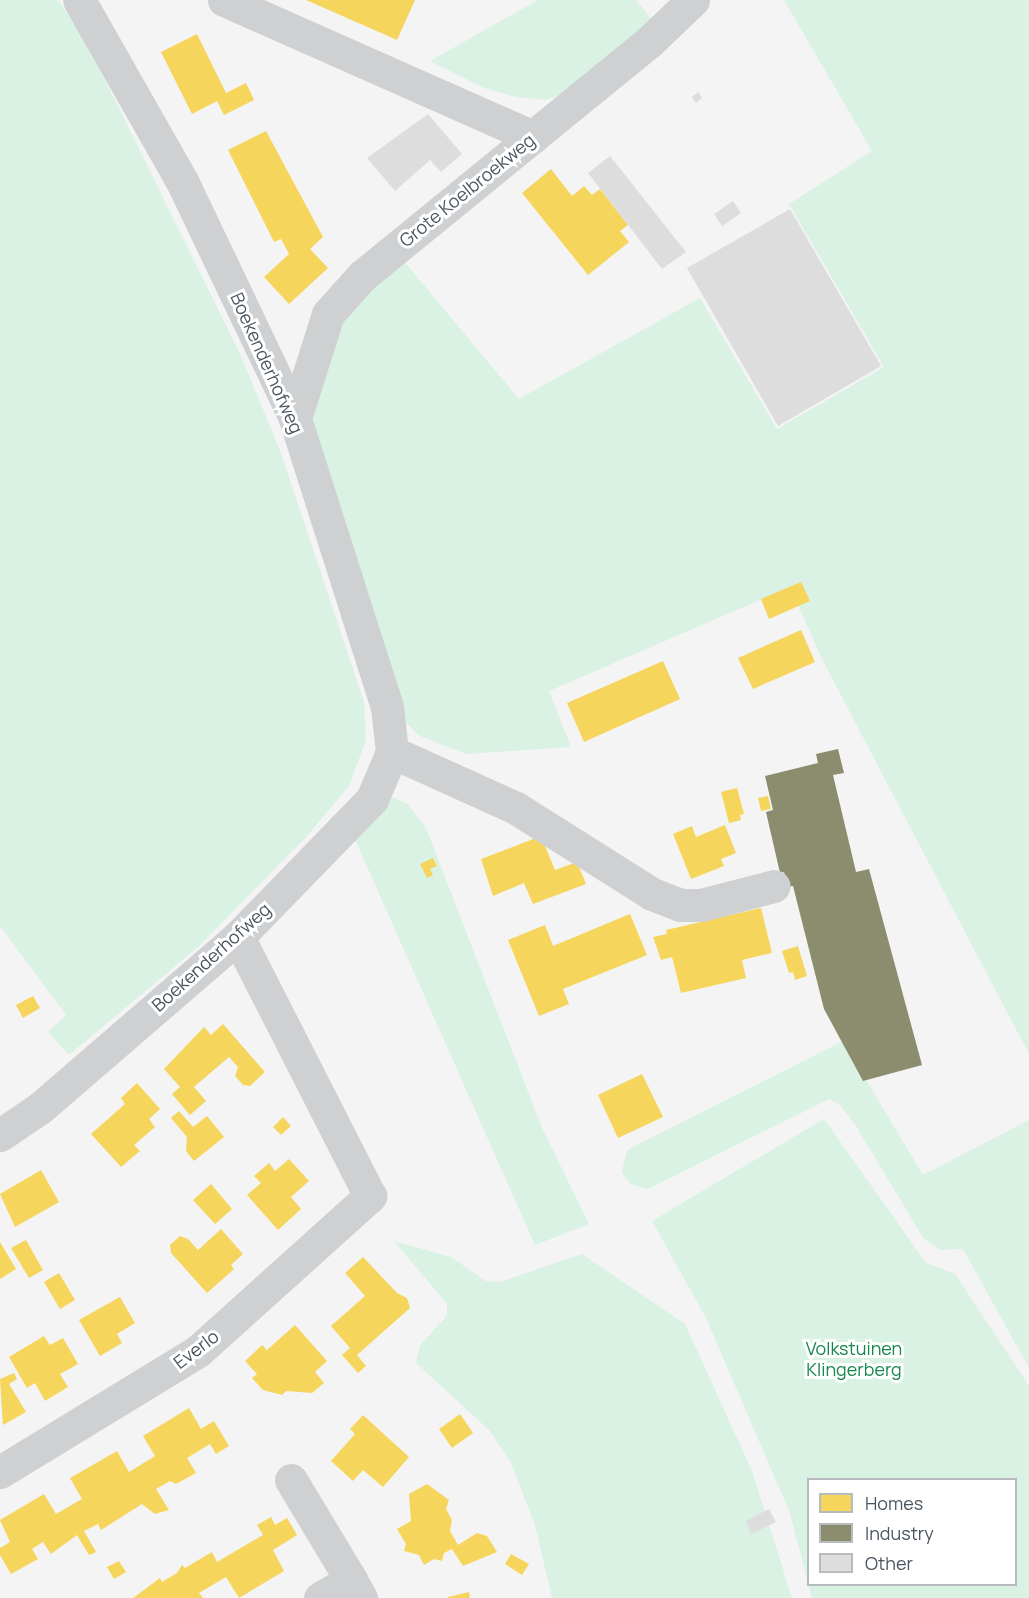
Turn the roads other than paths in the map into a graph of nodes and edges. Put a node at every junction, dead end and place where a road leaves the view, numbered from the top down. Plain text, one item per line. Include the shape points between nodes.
1 (79, 0) edge
2 (224, 0) edge
3 (693, 0) edge
4 (533, 137) junction
5 (295, 418) junction
6 (392, 752) junction
7 (774, 886) dead end
8 (238, 937) junction
9 (0, 1135) edge
10 (0, 1472) edge
11 (291, 1480) dead end
12 (356, 1589) edge
13 (320, 1598) edge

1 - 5 street, Boekenderhofweg via 183,183
2 - 4 street
3 - 4 street, Grote Koelbroekweg via 650,42
4 - 5 street, Grote Koelbroekweg via 362,276 328,314
5 - 6 street, Boekenderhofweg via 387,707
6 - 7 street via 516,808 652,894 680,905 701,905
6 - 8 street, Boekenderhofweg via 372,798
8 - 9 street, Boekenderhofweg via 40,1108
8 - 10 street, Everlo via 370,1196 198,1351
11 - 12 street
12 - 13 street

